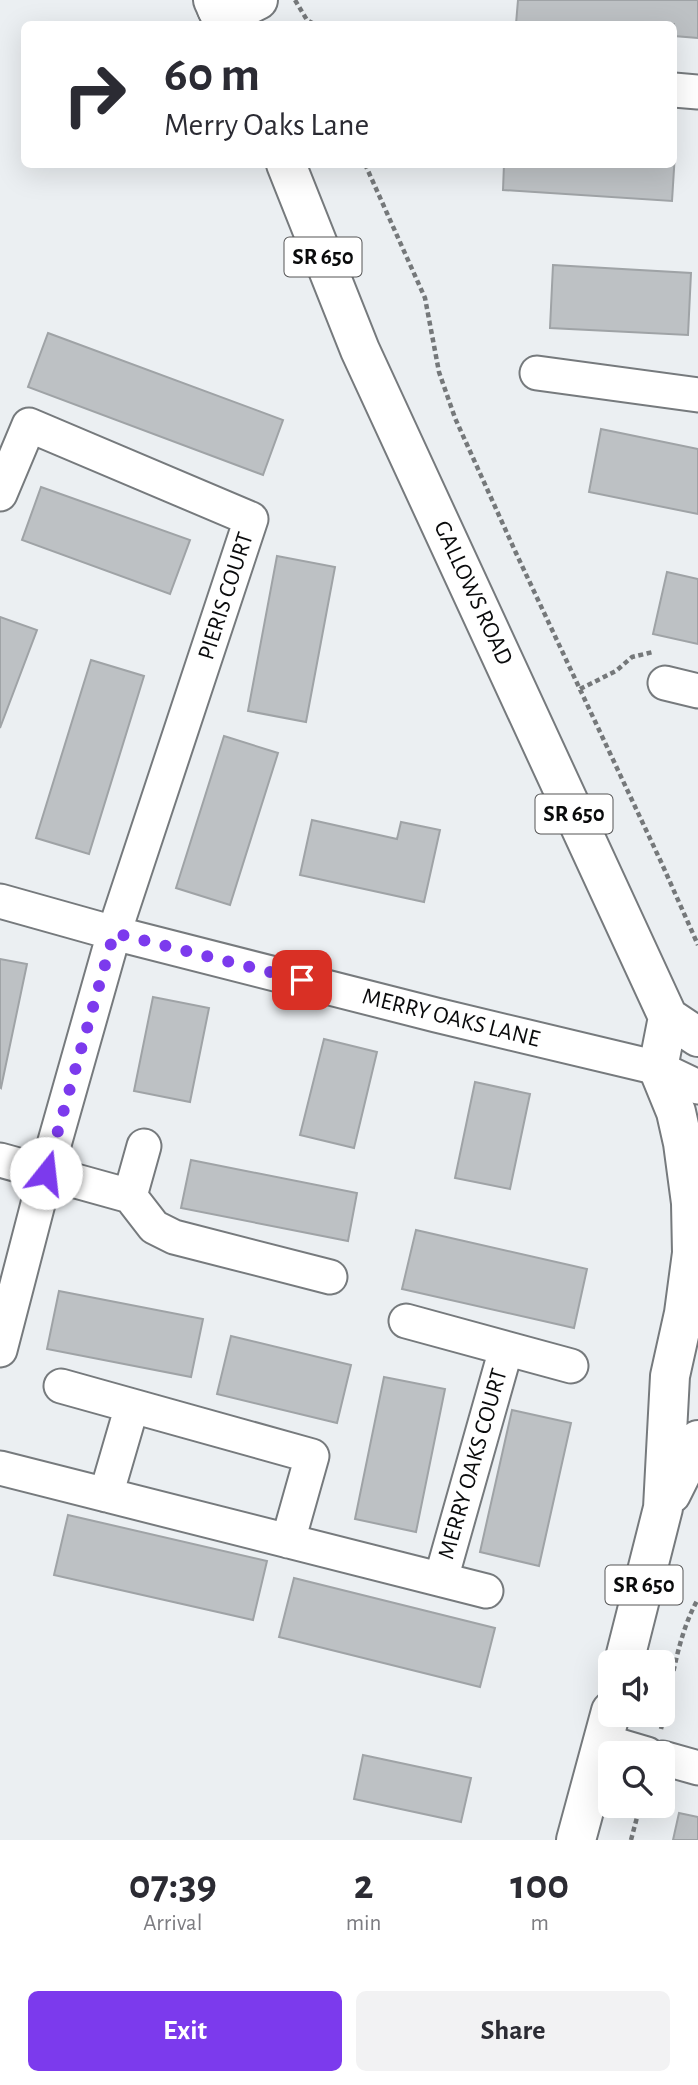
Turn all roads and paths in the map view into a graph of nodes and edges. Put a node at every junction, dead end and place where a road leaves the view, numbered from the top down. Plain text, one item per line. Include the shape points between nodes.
1 (258, 0) edge
2 (296, 0) edge
3 (218, 11) edge
4 (309, 21) edge
5 (677, 90) edge
6 (698, 92) edge
7 (288, 168) edge
8 (367, 168) edge
9 (537, 373) dead end
10 (698, 395) edge
11 (0, 494) edge
12 (665, 683) joint
13 (580, 689) junction
14 (698, 691) edge
15 (0, 901) edge
16 (114, 933) junction
17 (698, 945) edge
18 (683, 1027) edge
19 (698, 1051) edge
20 (658, 1068) junction
21 (698, 1087) edge
22 (144, 1146) dead end
23 (0, 1160) edge
24 (46, 1173) junction
25 (130, 1196) junction
26 (330, 1276) dead end
27 (406, 1321) dead end
28 (506, 1349) junction
29 (0, 1350) edge
30 (571, 1366) dead end
31 (61, 1386) dead end
32 (132, 1406) junction
33 (698, 1440) edge
34 (0, 1468) edge
35 (106, 1495) junction
36 (663, 1508) junction
37 (288, 1541) junction
38 (440, 1579) junction
39 (486, 1591) dead end
40 (698, 1599) edge
41 (627, 1650) edge
42 (607, 1727) edge
43 (609, 1727) edge
44 (636, 1741) edge
45 (658, 1741) edge
46 (675, 1759) edge
47 (698, 1768) edge
48 (637, 1818) edge
49 (576, 1840) edge
50 (631, 1840) edge

1 - 3 main road
2 - 4 path
5 - 6 street
7 - 18 main road, GALLOWS ROAD / SR 650 via 360,350
8 - 13 path via 425,298 439,372 451,407
9 - 10 street
11 - 16 street, PIERIS COURT via 29,425 251,519
12 - 13 path via 670,655 654,652 632,657
12 - 14 street
13 - 17 path
15 - 16 street, MERRY OAKS LANE
16 - 20 street, MERRY OAKS LANE
16 - 24 street
18 - 20 main road, GALLOWS ROAD / SR 650
19 - 20 street
20 - 21 street, MERRY OAKS LANE
20 - 36 main road, SR 650 via 683,1143 692,1240 684,1312 670,1376
22 - 25 street
23 - 24 street
24 - 25 street
24 - 29 street
25 - 26 street via 154,1227 174,1237
27 - 28 street, MERRY OAKS COURT
28 - 30 street, MERRY OAKS COURT
28 - 38 street, MERRY OAKS COURT
31 - 32 street
32 - 35 street
32 - 37 street via 312,1456
33 - 36 main road, SR 650
34 - 35 street, MERRY OAKS COURT
35 - 37 street, MERRY OAKS COURT
36 - 41 main road, SR 650
37 - 38 street, MERRY OAKS COURT
38 - 39 street, MERRY OAKS COURT
40 - 45 path via 677,1658
42 - 49 main road
43 - 44 street
46 - 47 street
48 - 50 path

